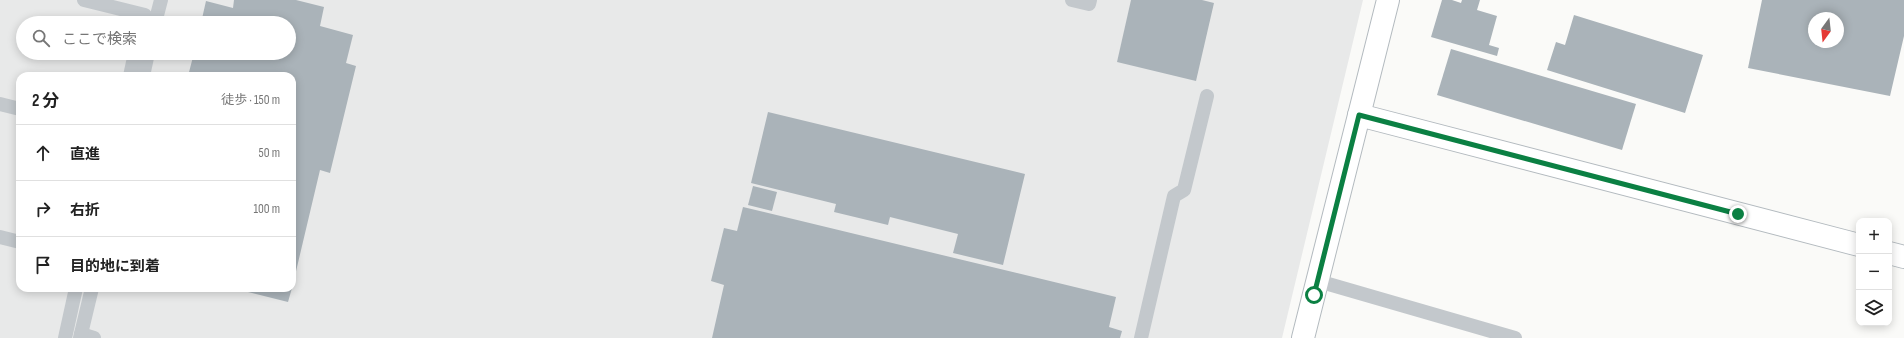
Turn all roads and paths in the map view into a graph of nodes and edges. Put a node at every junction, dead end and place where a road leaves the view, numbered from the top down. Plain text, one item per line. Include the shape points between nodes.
1 (84, 0) edge
2 (161, 0) edge
3 (1072, 0) edge
4 (1090, 0) edge
5 (1388, 0) edge
6 (145, 16) edge
7 (157, 16) edge
8 (133, 60) edge
9 (146, 60) edge
10 (131, 72) edge
11 (143, 72) edge
12 (1207, 96) dead end
13 (0, 104) edge
14 (16, 108) edge
15 (1359, 115) junction
16 (0, 237) edge
17 (16, 241) edge
18 (1856, 244) edge
19 (1892, 254) edge
20 (1904, 257) edge
21 (1318, 281) junction
22 (75, 292) edge
23 (91, 292) edge
24 (85, 337) edge
25 (65, 338) edge
26 (1141, 338) edge
27 (1303, 338) edge
28 (1515, 338) edge

1 - 6 lane
2 - 7 lane
3 - 4 lane via 1090,4
5 - 15 street
8 - 10 lane
9 - 11 lane
12 - 26 lane via 1184,190 1174,196
13 - 14 lane
15 - 18 street
15 - 21 street
16 - 17 lane
19 - 20 street
21 - 27 street
21 - 28 lane
22 - 25 lane
23 - 24 lane

